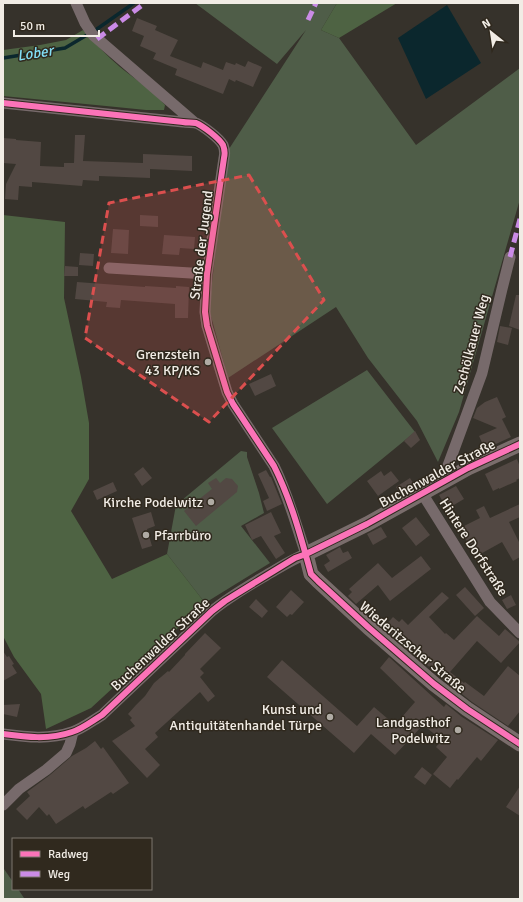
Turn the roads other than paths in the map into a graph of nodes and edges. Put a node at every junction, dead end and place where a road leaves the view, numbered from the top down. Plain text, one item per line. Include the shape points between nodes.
1 (76, 3) edge
2 (3, 104) edge
3 (195, 123) junction
4 (510, 257) dead end
5 (109, 268) dead end
6 (207, 274) junction
7 (520, 444) edge
8 (442, 482) junction
9 (422, 493) junction
10 (306, 554) junction
11 (520, 633) edge
12 (73, 732) junction
13 (3, 734) edge
14 (520, 744) edge
15 (3, 804) edge

1 - 3 street via 93,35
2 - 3 street, Straße der Jugend
3 - 6 street, Straße der Jugend via 218,139 225,152
4 - 8 street, Zschölkauer Weg via 482,373
5 - 6 street
6 - 10 street, Straße der Jugend via 207,326 227,392 279,474
7 - 8 street, Buchenwalder Straße
8 - 9 street, Buchenwalder Straße
9 - 10 street, Buchenwalder Straße
9 - 11 street, Hintere Dorfstraße via 490,602
10 - 12 street, Buchenwalder Straße via 295,558 225,601 102,715
10 - 14 street, Wiederitzscher Straße via 311,574 368,627 434,684
12 - 13 street, Buchenwalder Straße via 30,738
12 - 15 street via 66,753

